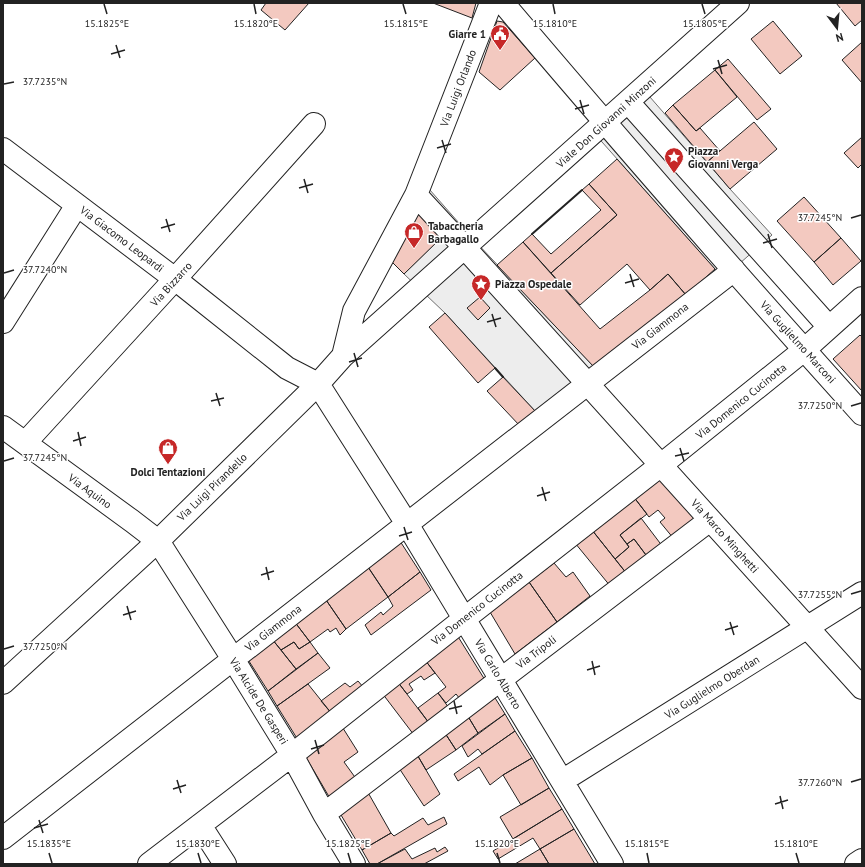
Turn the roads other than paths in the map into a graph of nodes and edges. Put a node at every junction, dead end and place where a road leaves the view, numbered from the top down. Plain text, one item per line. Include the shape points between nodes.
1 (491, 3) edge
2 (503, 3) edge
3 (738, 3) edge
4 (628, 102) junction
5 (605, 123) junction
6 (314, 124) dead end
7 (3, 149) edge
8 (416, 196) junction
9 (77, 205) junction
10 (469, 244) junction
11 (734, 270) junction
12 (175, 279) junction
13 (419, 289) joint
14 (862, 298) edge
15 (3, 322) edge
16 (829, 327) junction
17 (804, 350) junction
18 (343, 356) junction
19 (587, 383) junction
20 (318, 384) junction
21 (862, 414) edge
22 (3, 427) edge
23 (25, 443) junction
24 (661, 465) junction
25 (710, 520) junction
26 (407, 524) junction
27 (158, 541) junction
28 (862, 593) edge
29 (464, 619) junction
30 (807, 627) junction
31 (233, 659) junction
32 (501, 680) junction
33 (3, 683) edge
34 (862, 688) edge
35 (292, 755) junction
36 (562, 781) junction
37 (324, 814) junction
38 (200, 825) junction
39 (3, 838) edge
40 (862, 860) edge
41 (149, 864) edge
42 (225, 864) edge
43 (354, 864) edge
44 (612, 864) edge
45 (856, 864) edge

1 - 8 street, Via Luigi Orlando
2 - 5 street
3 - 4 street, Viale Don Giovanni Minzoni
4 - 5 street, Viale Don Giovanni Minzoni
4 - 16 street
5 - 10 street, Viale Don Giovanni Minzoni
5 - 11 street, Via Guglielmo Marconi
6 - 12 street, Via Bizzarro
7 - 9 street, Via Giacomo Leopardi
8 - 10 street, Via Marco Minghetti
8 - 18 street, Via Luigi Orlando via 354,311
9 - 12 street, Via Giacomo Leopardi
9 - 15 street
10 - 13 street, Viale Don Giovanni Minzoni
10 - 19 street, Via Marco Minghetti
11 - 17 street, Via Guglielmo Marconi
11 - 19 street, Via Giammona
12 - 20 street, Via Giacomo Leopardi via 287,368
12 - 23 street, Via Bizzarro
13 - 18 street, Via Luigi Pirandello
14 - 16 street, Via Domenico Cucinotta
16 - 17 street, Via Domenico Cucinotta
17 - 21 street, Via Guglielmo Marconi
17 - 24 street, Via Domenico Cucinotta
18 - 20 street, Via Luigi Pirandello
19 - 24 street, Via Marco Minghetti
19 - 26 street, Via Giammona
20 - 26 street, Via Carlo Alberto
20 - 27 street, Via Luigi Pirandello
22 - 23 street, Via Aquino
23 - 27 street, Via Aquino
24 - 25 street, Via Marco Minghetti
24 - 29 street, Via Domenico Cucinotta
25 - 30 street, Via Marco Minghetti
25 - 32 street, Via Tripoli
26 - 29 street, Via Carlo Alberto
26 - 31 street, Via Giammona
27 - 31 street, Via Alcide De Gasperi
27 - 33 street, Via Luigi Pirandello
28 - 30 street, Via Guglielmo Oberdan
29 - 32 street, Via Carlo Alberto
29 - 35 street, Via Domenico Cucinotta
30 - 34 street, Via Marco Minghetti
30 - 36 street, Via Guglielmo Oberdan
31 - 35 street, Via Alcide De Gasperi
31 - 39 street, Via Giammona
32 - 36 street, Via Carlo Alberto
32 - 37 street, Via Tripoli
35 - 37 street, Via Alcide De Gasperi
35 - 38 street, Via Domenico Cucinotta
36 - 44 street, Via Carlo Alberto
37 - 43 street, Via Alcide De Gasperi
38 - 41 street, Via Domenico Cucinotta
38 - 42 street
40 - 45 street

